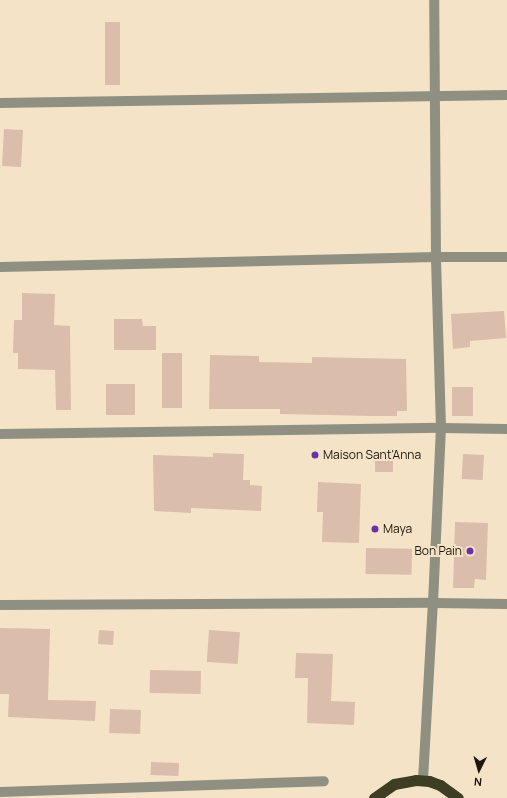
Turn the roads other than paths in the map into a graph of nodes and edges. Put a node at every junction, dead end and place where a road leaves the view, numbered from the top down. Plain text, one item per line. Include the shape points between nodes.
1 (434, 0) edge
2 (507, 95) edge
3 (436, 96) junction
4 (0, 103) edge
5 (436, 257) junction
6 (507, 258) edge
7 (0, 267) edge
8 (441, 428) junction
9 (507, 429) edge
10 (0, 434) edge
11 (433, 603) junction
12 (507, 604) edge
13 (0, 605) edge
14 (423, 780) junction
15 (324, 781) dead end
16 (0, 792) edge
17 (378, 795) edge
18 (458, 797) edge
19 (370, 798) edge

1 - 3 street
2 - 3 street
3 - 4 street
3 - 5 street
5 - 6 street
5 - 7 street
5 - 8 street
8 - 9 street
8 - 10 street
8 - 11 street
11 - 12 street
11 - 13 street
11 - 14 street
14 - 17 highway via 401,782
14 - 18 highway via 440,785
15 - 16 street
17 - 19 highway

